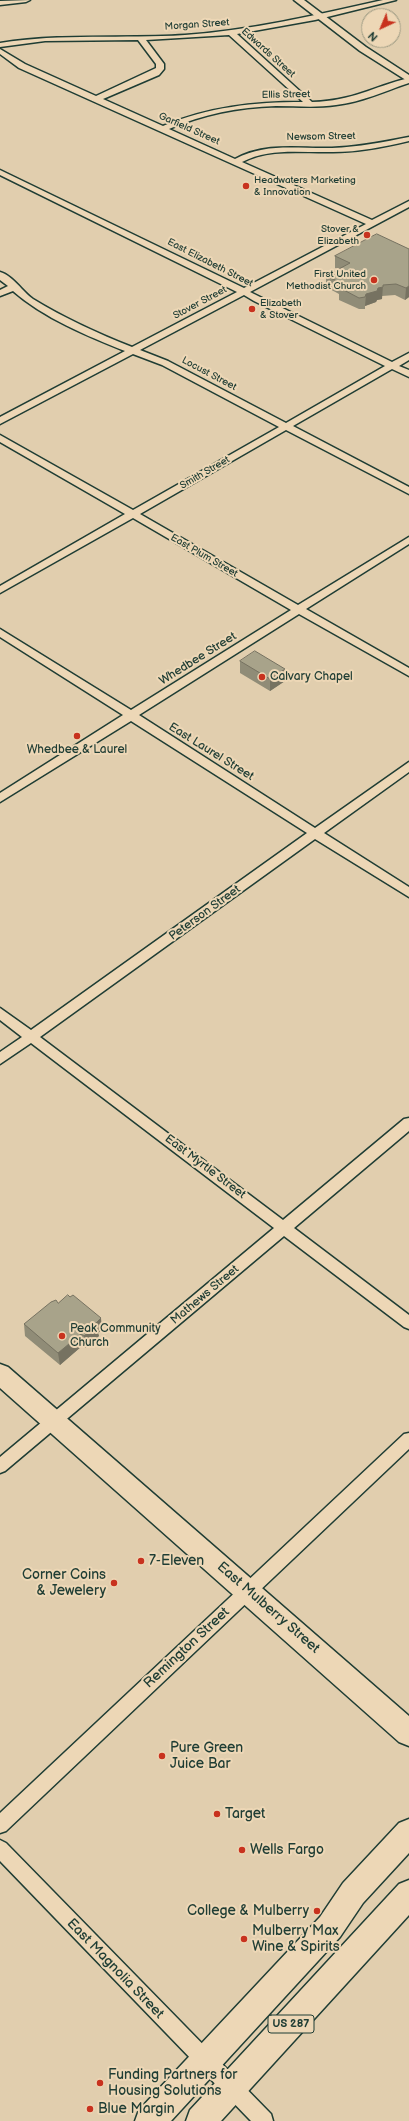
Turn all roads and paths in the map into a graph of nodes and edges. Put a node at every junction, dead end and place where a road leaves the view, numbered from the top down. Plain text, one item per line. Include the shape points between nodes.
1 (26, 0) edge
2 (298, 0) edge
3 (392, 0) edge
4 (0, 3) edge
5 (319, 17) junction
6 (230, 33) junction
7 (140, 38) junction
8 (0, 45) edge
9 (0, 51) edge
10 (409, 79) edge
11 (97, 99) junction
12 (311, 105) junction
13 (163, 129) junction
14 (409, 139) edge
15 (236, 162) junction
16 (0, 172) edge
17 (409, 204) edge
18 (371, 223) junction
19 (0, 275) edge
20 (14, 287) junction
21 (244, 292) junction
22 (0, 294) edge
23 (133, 351) junction
24 (409, 356) edge
25 (392, 366) junction
26 (409, 374) edge
27 (0, 421) edge
28 (286, 427) junction
29 (0, 438) edge
30 (409, 491) edge
31 (133, 514) junction
32 (409, 540) edge
33 (0, 590) edge
34 (299, 610) junction
35 (0, 632) edge
36 (409, 672) edge
37 (131, 716) junction
38 (409, 766) edge
39 (0, 798) edge
40 (316, 833) junction
41 (409, 893) edge
42 (0, 1013) edge
43 (32, 1037) junction
44 (0, 1059) edge
45 (409, 1123) edge
46 (285, 1228) junction
47 (409, 1323) edge
48 (0, 1374) edge
49 (54, 1421) junction
50 (409, 1439) edge
51 (0, 1466) edge
52 (248, 1591) junction
53 (409, 1733) edge
54 (0, 1825) edge
55 (409, 1833) edge
56 (0, 1849) edge
57 (409, 1894) edge
58 (205, 2062) junction
59 (231, 2088) junction
60 (150, 2121) edge
61 (201, 2121) edge
62 (264, 2121) edge

1 - 4 street
2 - 5 street
3 - 5 street, Morgan Street
5 - 6 street, Morgan Street
5 - 10 street
6 - 7 street, Morgan Street
6 - 12 street, Edwards Street
7 - 8 street, Morgan Street via 56,39
7 - 11 street via 160,64 160,69
9 - 11 street, Garfield Street via 22,66
10 - 12 street, Ellis Street via 364,98
11 - 13 street, Garfield Street
12 - 13 street, Ellis Street via 262,105 226,109 196,116
13 - 15 street, Garfield Street
14 - 15 street, Newsom Street via 354,148 270,150 248,155
15 - 18 street, Garfield Street
16 - 21 street, East Elizabeth Street
17 - 18 street, Stover Street
18 - 21 street, Stover Street
19 - 20 street, Locust Street
20 - 22 street
20 - 23 street, Locust Street via 43,308 101,338
21 - 23 street, Stover Street
21 - 25 street, East Elizabeth Street
23 - 27 street, Stover Street
23 - 28 street, Locust Street via 165,363
24 - 25 street, Smith Street
25 - 26 street, East Elizabeth Street
25 - 28 street, Smith Street
28 - 30 street, Locust Street
28 - 31 street, Smith Street
29 - 31 street, East Plum Street
31 - 33 street, Smith Street
31 - 34 street, East Plum Street
32 - 34 street, Whedbee Street
34 - 36 street, East Plum Street
34 - 37 street, Whedbee Street
35 - 37 street, East Laurel Street
37 - 39 street, Whedbee Street
37 - 40 street, East Laurel Street
38 - 40 street, Peterson Street
40 - 41 street, East Laurel Street
40 - 43 street, Peterson Street
42 - 43 street, East Myrtle Street
43 - 44 street, Peterson Street
43 - 46 street, East Myrtle Street
45 - 46 street, Mathews Street
46 - 47 street, East Myrtle Street
46 - 49 street, Mathews Street
48 - 49 highway, East Mulberry Street
49 - 51 street, Mathews Street
49 - 52 highway, East Mulberry Street
50 - 52 street, Remington Street
52 - 53 highway, East Mulberry Street
52 - 54 street, Remington Street
55 - 58 highway, US 287 via 353,1894 330,1927
56 - 58 street, East Magnolia Street
57 - 59 highway, US 287
58 - 59 street, East Magnolia Street
58 - 60 highway, US 287
59 - 61 highway, US 287
59 - 62 street, East Magnolia Street

